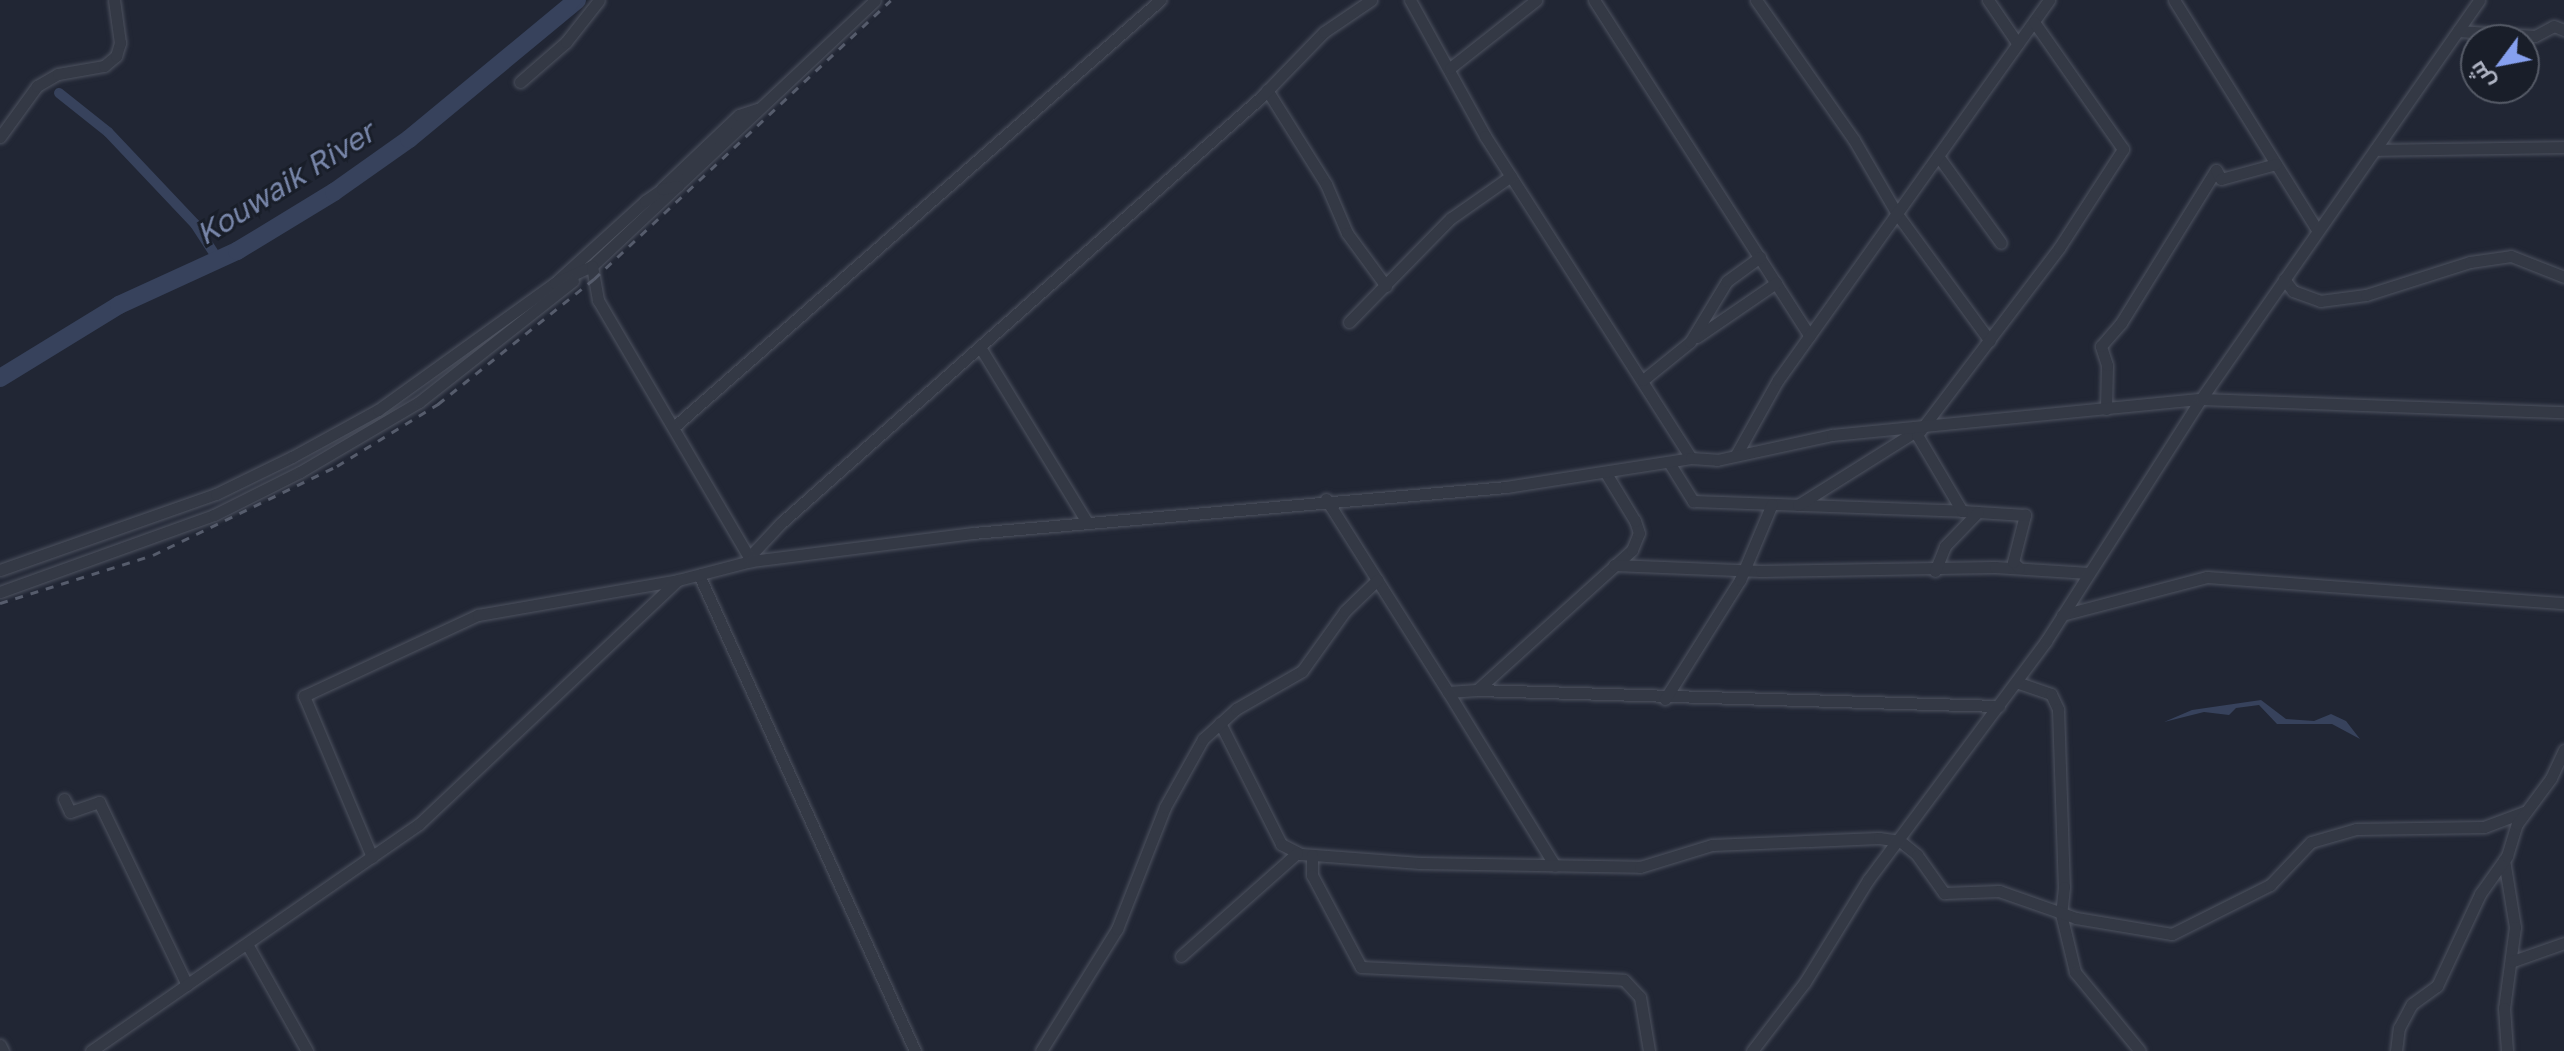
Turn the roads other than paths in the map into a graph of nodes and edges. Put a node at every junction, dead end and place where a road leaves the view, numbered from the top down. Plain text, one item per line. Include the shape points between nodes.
1 (114, 0) edge
2 (599, 0) edge
3 (1160, 0) edge
4 (1371, 0) edge
5 (1410, 0) edge
6 (1536, 0) edge
7 (1594, 0) edge
8 (1756, 0) edge
9 (1988, 0) edge
10 (2049, 0) edge
11 (2174, 0) edge
12 (2479, 0) edge
13 (871, 2) edge
14 (2034, 22) junction
15 (2564, 30) edge
16 (2458, 31) junction
17 (2018, 44) junction
18 (1450, 68) junction
19 (520, 82) dead end
20 (1267, 90) junction
21 (760, 109) junction
22 (0, 137) edge
23 (2564, 147) edge
24 (2375, 150) junction
25 (1938, 156) junction
26 (2276, 164) junction
27 (1511, 176) junction
28 (678, 186) junction
29 (662, 189) junction
30 (1897, 214) junction
31 (2318, 231) junction
32 (2001, 243) dead end
33 (1760, 257) junction
34 (592, 266) junction
35 (579, 275) junction
36 (2564, 277) edge
37 (2284, 279) junction
38 (555, 283) junction
39 (1776, 283) junction
40 (1386, 286) junction
41 (1349, 322) dead end
42 (1810, 336) junction
43 (1990, 341) junction
44 (1690, 342) junction
45 (980, 347) junction
46 (1643, 380) junction
47 (2201, 399) junction
48 (2106, 409) junction
49 (2564, 412) edge
50 (675, 426) junction
51 (1918, 429) junction
52 (1736, 455) junction
53 (1691, 458) junction
54 (1670, 464) junction
55 (1607, 475) junction
56 (1326, 499) junction
57 (1772, 504) junction
58 (1798, 505) junction
59 (1962, 511) junction
60 (1978, 512) junction
61 (1087, 522) junction
62 (752, 558) junction
63 (1614, 565) junction
64 (2019, 568) junction
65 (0, 570) edge
66 (1744, 570) junction
67 (1935, 571) junction
68 (2089, 573) junction
69 (699, 575) junction
70 (678, 580) junction
71 (1377, 580) junction
72 (640, 585) junction
73 (0, 592) edge
74 (2564, 603) edge
75 (653, 605) junction
76 (2062, 615) junction
77 (2016, 682) junction
78 (1477, 690) junction
79 (1448, 692) junction
80 (1665, 699) junction
81 (1999, 706) junction
82 (1220, 723) junction
83 (2564, 750) edge
84 (64, 799) dead end
85 (2524, 812) junction
86 (1900, 841) junction
87 (1297, 853) junction
88 (1312, 855) junction
89 (372, 857) junction
90 (2504, 860) junction
91 (1555, 866) junction
92 (2061, 914) junction
93 (2564, 943) edge
94 (247, 944) junction
95 (1181, 956) dead end
96 (2513, 961) junction
97 (187, 985) junction
98 (0, 1045) edge
99 (3, 1051) edge
100 (91, 1051) edge
101 (307, 1051) edge
102 (915, 1051) edge
103 (1041, 1051) edge
104 (1649, 1051) edge
105 (1752, 1051) edge
106 (2140, 1051) edge
107 (2396, 1051) edge
108 (2507, 1051) edge

1 - 22 street via 120,43 116,56 104,66 58,74 37,86
2 - 19 street via 566,42
3 - 50 street
4 - 20 street via 1324,32
5 - 18 street
6 - 18 street
7 - 33 street
8 - 30 street via 1854,140
9 - 17 street
10 - 14 street
11 - 26 street
12 - 16 street
13 - 21 street
14 - 17 street
14 - 43 street via 2123,149
15 - 16 street via 2554,26 2535,36
16 - 24 street
17 - 25 street
18 - 27 street
20 - 40 street via 1326,184 1347,233
20 - 45 street
21 - 28 street
21 - 29 street via 739,115
23 - 24 street
24 - 31 street
25 - 30 street
25 - 32 street
26 - 31 street
26 - 48 street via 2221,179 2216,170 2121,323 2101,346 2107,365
27 - 40 street via 1451,218
27 - 46 street
28 - 29 street
28 - 34 street
29 - 38 street
30 - 42 street
30 - 43 street
31 - 37 street
33 - 39 street
33 - 44 street via 1727,281
34 - 35 street
34 - 50 street via 598,300
35 - 38 street
35 - 73 street via 419,402 300,472 214,515
36 - 37 street via 2511,256 2470,262 2366,295 2320,301 2293,291
37 - 47 street
38 - 65 street via 436,373 292,457 201,500
39 - 42 street
39 - 44 street
40 - 41 street
42 - 52 street
43 - 51 street via 1936,415
44 - 46 street
45 - 61 street
45 - 62 street
46 - 53 street
47 - 48 street
47 - 49 street
47 - 68 street
48 - 51 street
50 - 62 street
51 - 52 street via 1832,435
51 - 58 street
51 - 59 street
52 - 53 street
53 - 54 street
54 - 55 street
54 - 57 street via 1693,501
55 - 56 street via 1422,495
55 - 63 street via 1639,533 1632,550
56 - 61 street
56 - 71 street
57 - 58 street
57 - 66 street
58 - 59 street
59 - 60 street
60 - 64 street via 2025,515 2013,562
60 - 67 street via 1945,546
61 - 62 street
62 - 69 street
63 - 66 street
63 - 78 street
64 - 67 street
64 - 68 street
66 - 67 street
66 - 80 street
68 - 76 street
69 - 70 street
69 - 102 street
70 - 72 street
70 - 75 street
71 - 79 street
71 - 82 street via 1345,611 1302,671
72 - 75 street via 654,592
72 - 89 street via 478,615 304,696
74 - 76 street via 2207,577
75 - 89 street via 440,807
76 - 77 street
77 - 81 street
77 - 92 street via 2051,694 2058,709
78 - 79 street
78 - 80 street
79 - 91 street
80 - 81 street via 1722,695
81 - 86 street
82 - 87 street via 1274,834
82 - 103 street via 1203,739 1165,807 1117,929
83 - 85 street via 2551,778
84 - 97 street via 70,812 99,802
85 - 90 street
85 - 92 street via 2484,827 2356,829 2311,842 2270,885 2172,934
86 - 91 street via 1740,842 1640,867
86 - 92 street via 1944,893 1999,891
86 - 105 street
87 - 88 street
87 - 95 street
88 - 91 street
88 - 104 street via 1312,875 1361,967 1624,980 1640,997
89 - 94 street
90 - 96 street via 2515,927
90 - 107 street via 2480,894 2437,986 2412,1004 2399,1028
92 - 106 street via 2075,972
93 - 96 street
94 - 97 street
94 - 101 street
96 - 108 street via 2504,1008
97 - 100 street
98 - 99 street

